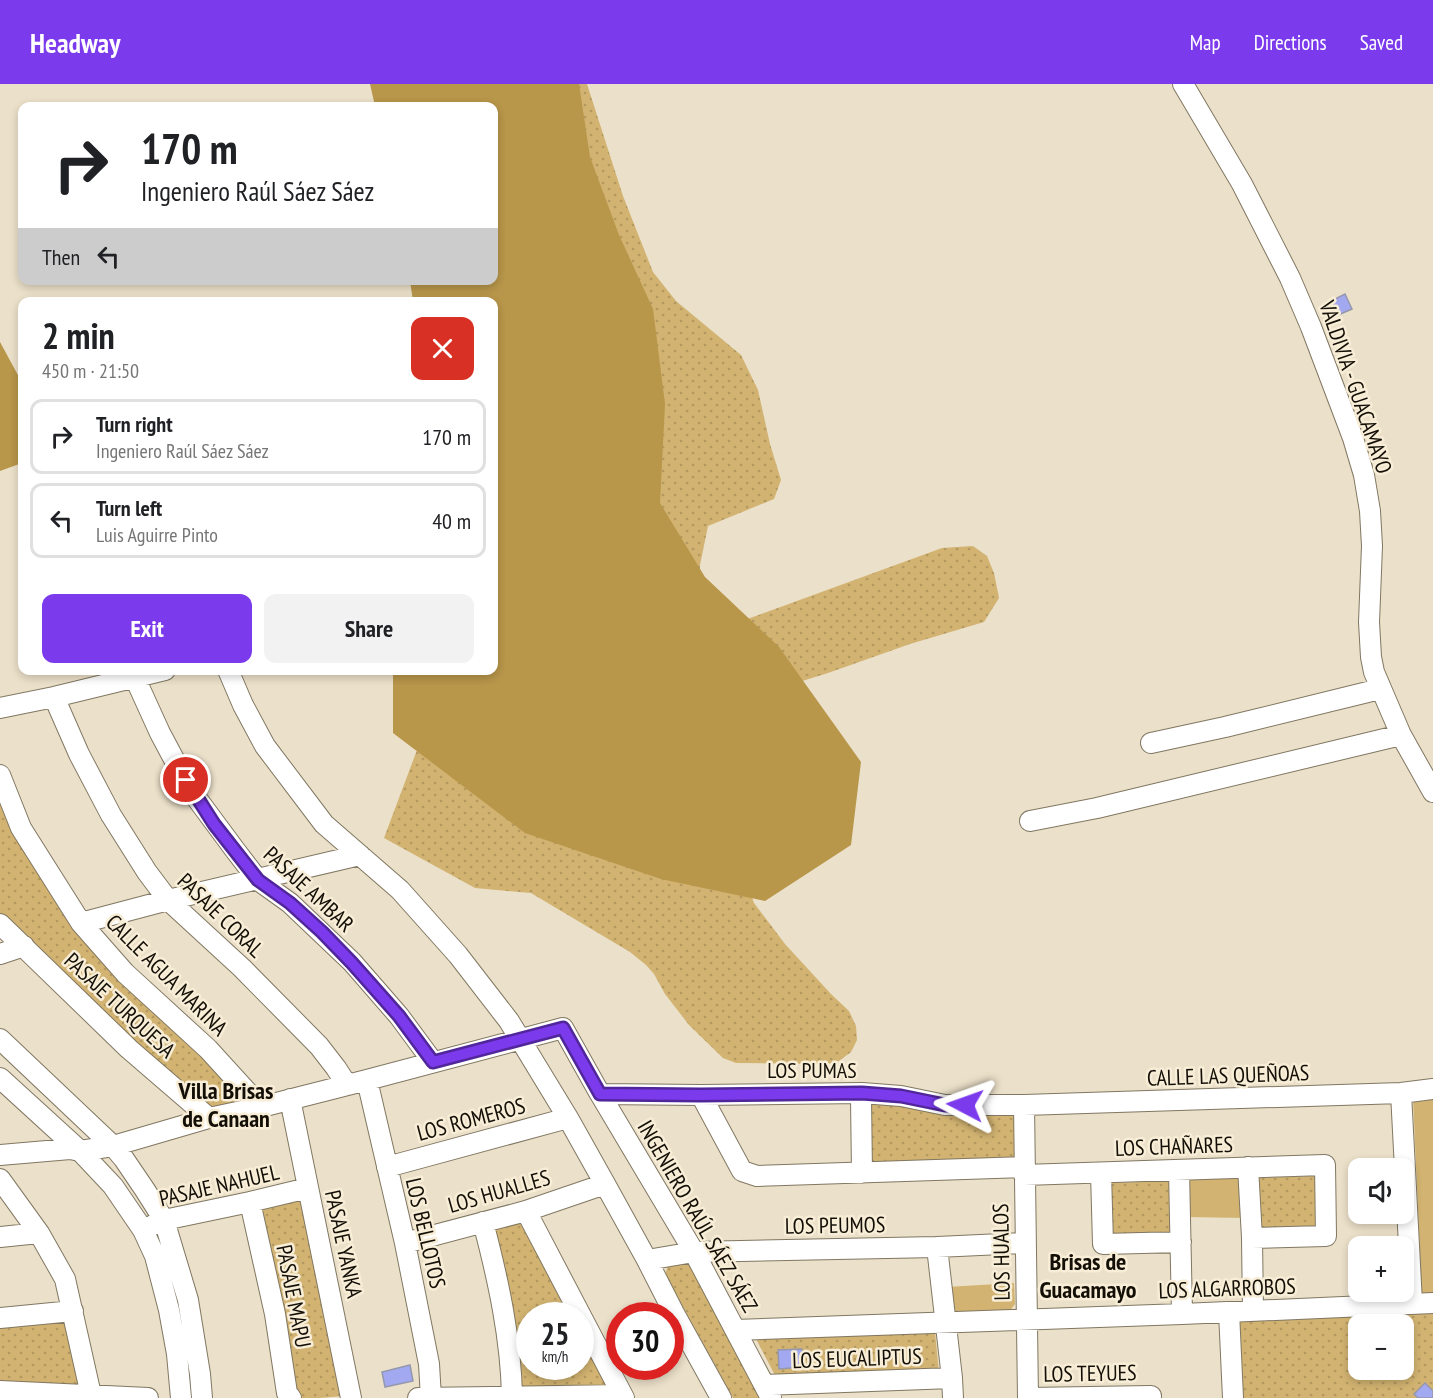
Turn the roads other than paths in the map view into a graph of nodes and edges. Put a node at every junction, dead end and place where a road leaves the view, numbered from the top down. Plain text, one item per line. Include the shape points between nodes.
1 (1183, 84) edge
2 (146, 675) edge
3 (230, 675) edge
4 (135, 678) junction
5 (1380, 689) junction
6 (54, 697) junction
7 (0, 708) edge
8 (1401, 735) junction
9 (1150, 742) dead end
10 (0, 775) edge
11 (1433, 792) edge
12 (1030, 821) dead end
13 (360, 855) junction
14 (258, 880) junction
15 (168, 900) junction
16 (81, 923) junction
17 (0, 924) edge
18 (24, 946) junction
19 (0, 954) edge
20 (0, 1039) edge
21 (520, 1039) junction
22 (433, 1062) junction
23 (0, 1078) edge
24 (367, 1080) junction
25 (347, 1085) junction
26 (1433, 1089) edge
27 (862, 1093) junction
28 (1401, 1093) junction
29 (600, 1094) junction
30 (701, 1095) junction
31 (290, 1099) junction
32 (1024, 1105) junction
33 (261, 1107) junction
34 (209, 1118) junction
35 (568, 1118) junction
36 (112, 1146) junction
37 (80, 1151) junction
38 (0, 1155) edge
39 (387, 1167) junction
40 (1248, 1167) junction
41 (1179, 1170) junction
42 (1024, 1171) junction
43 (862, 1173) junction
44 (1101, 1173) junction
45 (0, 1179) edge
46 (605, 1184) junction
47 (308, 1188) junction
48 (250, 1202) junction
49 (526, 1211) junction
50 (164, 1220) junction
51 (483, 1222) junction
52 (143, 1230) junction
53 (39, 1233) junction
54 (0, 1238) edge
55 (1252, 1238) junction
56 (1181, 1242) junction
57 (405, 1243) junction
58 (1025, 1243) junction
59 (937, 1247) junction
60 (694, 1252) junction
61 (647, 1260) junction
62 (1412, 1303) junction
63 (1433, 1303) edge
64 (73, 1311) junction
65 (1253, 1311) junction
66 (1229, 1312) junction
67 (1182, 1314) junction
68 (0, 1318) edge
69 (1027, 1320) junction
70 (946, 1323) junction
71 (735, 1330) junction
72 (952, 1378) junction
73 (0, 1391) edge
74 (768, 1392) edge
75 (91, 1395) junction
76 (623, 1396) edge
77 (512, 1397) edge
78 (148, 1398) edge
79 (175, 1398) edge
80 (181, 1398) edge
81 (202, 1398) edge
82 (291, 1398) edge
83 (351, 1398) edge
84 (418, 1398) edge
85 (430, 1398) edge
86 (722, 1398) edge
87 (953, 1398) edge
88 (1028, 1398) edge
89 (1151, 1398) edge
90 (1233, 1398) edge

1 - 5 street, VALDIVIA - GUACAMAYO via 1242,184 1290,278 1359,456 1371,528 1371,657
2 - 4 street
3 - 13 street via 265,746 324,824
4 - 6 street
4 - 14 street, PASAJE AMBAR via 186,780
5 - 8 street, VALDIVIA - GUACAMAYO
5 - 9 street via 1225,728
6 - 7 street
6 - 15 street, PASAJE CORAL via 111,815
8 - 11 street, VALDIVIA - GUACAMAYO
8 - 12 street
10 - 16 street, CALLE AGUA MARINA via 21,828
13 - 14 street
13 - 21 street via 400,890 465,965
14 - 15 street
14 - 22 street, PASAJE AMBAR via 290,903 352,963
15 - 16 street
15 - 25 street, PASAJE CORAL via 320,1046
16 - 33 street, CALLE AGUA MARINA via 125,973 208,1049
17 - 18 street, PASAJE TURQUESA
18 - 19 street
18 - 34 street, PASAJE TURQUESA via 129,1049
20 - 36 street
21 - 22 street
21 - 29 street, INGENIERO RAÚL SÁEZ SÁEZ via 563,1028
21 - 35 street
22 - 24 street
23 - 37 street
24 - 25 street
24 - 39 street, LOS BELLOTOS
25 - 31 street
26 - 28 street, CALLE LAS QUEÑOAS
27 - 30 street, LOS PUMAS
27 - 32 street, LOS PUMAS via 945,1105
27 - 43 street
28 - 32 street, CALLE LAS QUEÑOAS
28 - 62 street
29 - 30 street, LOS PUMAS
29 - 60 street, INGENIERO RAÚL SÁEZ SÁEZ
30 - 43 street, LOS CHAÑARES via 742,1171 757,1176
31 - 33 street
31 - 47 street, PASAJE YANKA
32 - 42 street, LOS HUALOS
33 - 34 street
34 - 36 street
35 - 39 street, LOS ROMEROS
35 - 46 street
36 - 37 street
36 - 50 street
37 - 38 street
37 - 52 street via 113,1186
39 - 57 street, LOS BELLOTOS
40 - 41 street, LOS CHAÑARES
40 - 55 street
40 - 55 street, LOS CHAÑARES via 1325,1165 1326,1236
41 - 44 street, LOS CHAÑARES
41 - 56 street
42 - 43 street, LOS CHAÑARES via 921,1169
42 - 44 street, LOS CHAÑARES
42 - 58 street, LOS HUALOS
44 - 56 street via 1103,1244
45 - 53 street
46 - 49 street, LOS HUALLES
46 - 61 street
47 - 48 street, PASAJE NAHUEL
47 - 83 street, PASAJE YANKA
48 - 50 street, PASAJE NAHUEL
48 - 82 street, PASAJE MAPU
49 - 51 street, LOS HUALLES
49 - 76 street
50 - 52 street, PASAJE NAHUEL
50 - 81 street via 188,1300
51 - 57 street, LOS HUALLES
51 - 77 street via 497,1275 511,1363
52 - 80 street via 155,1256 169,1310
53 - 54 street
53 - 64 street via 65,1279
55 - 65 street
56 - 67 street
57 - 85 street, LOS BELLOTOS via 429,1364
58 - 59 street, LOS PEUMOS
58 - 69 street, LOS HUALOS
59 - 60 street, LOS PEUMOS
59 - 70 street
60 - 61 street, LOS PEUMOS
60 - 71 street, INGENIERO RAÚL SÁEZ SÁEZ
61 - 86 street
62 - 63 street, LOS ALGARROBOS
62 - 65 street, LOS ALGARROBOS
64 - 68 street
64 - 75 street
65 - 66 street, LOS ALGARROBOS
66 - 67 street, LOS ALGARROBOS
66 - 90 street
67 - 69 street, LOS ALGARROBOS
69 - 70 street, LOS ALGARROBOS
69 - 88 street, LOS HUALOS
70 - 71 street, LOS ALGARROBOS
70 - 72 street
71 - 74 street, INGENIERO RAÚL SÁEZ SÁEZ
72 - 74 street, LOS EUCALIPTUS
72 - 87 street
73 - 75 street
75 - 78 street
76 - 77 street
77 - 85 street
79 - 80 street
84 - 85 street
88 - 89 street, LOS TEYUES

